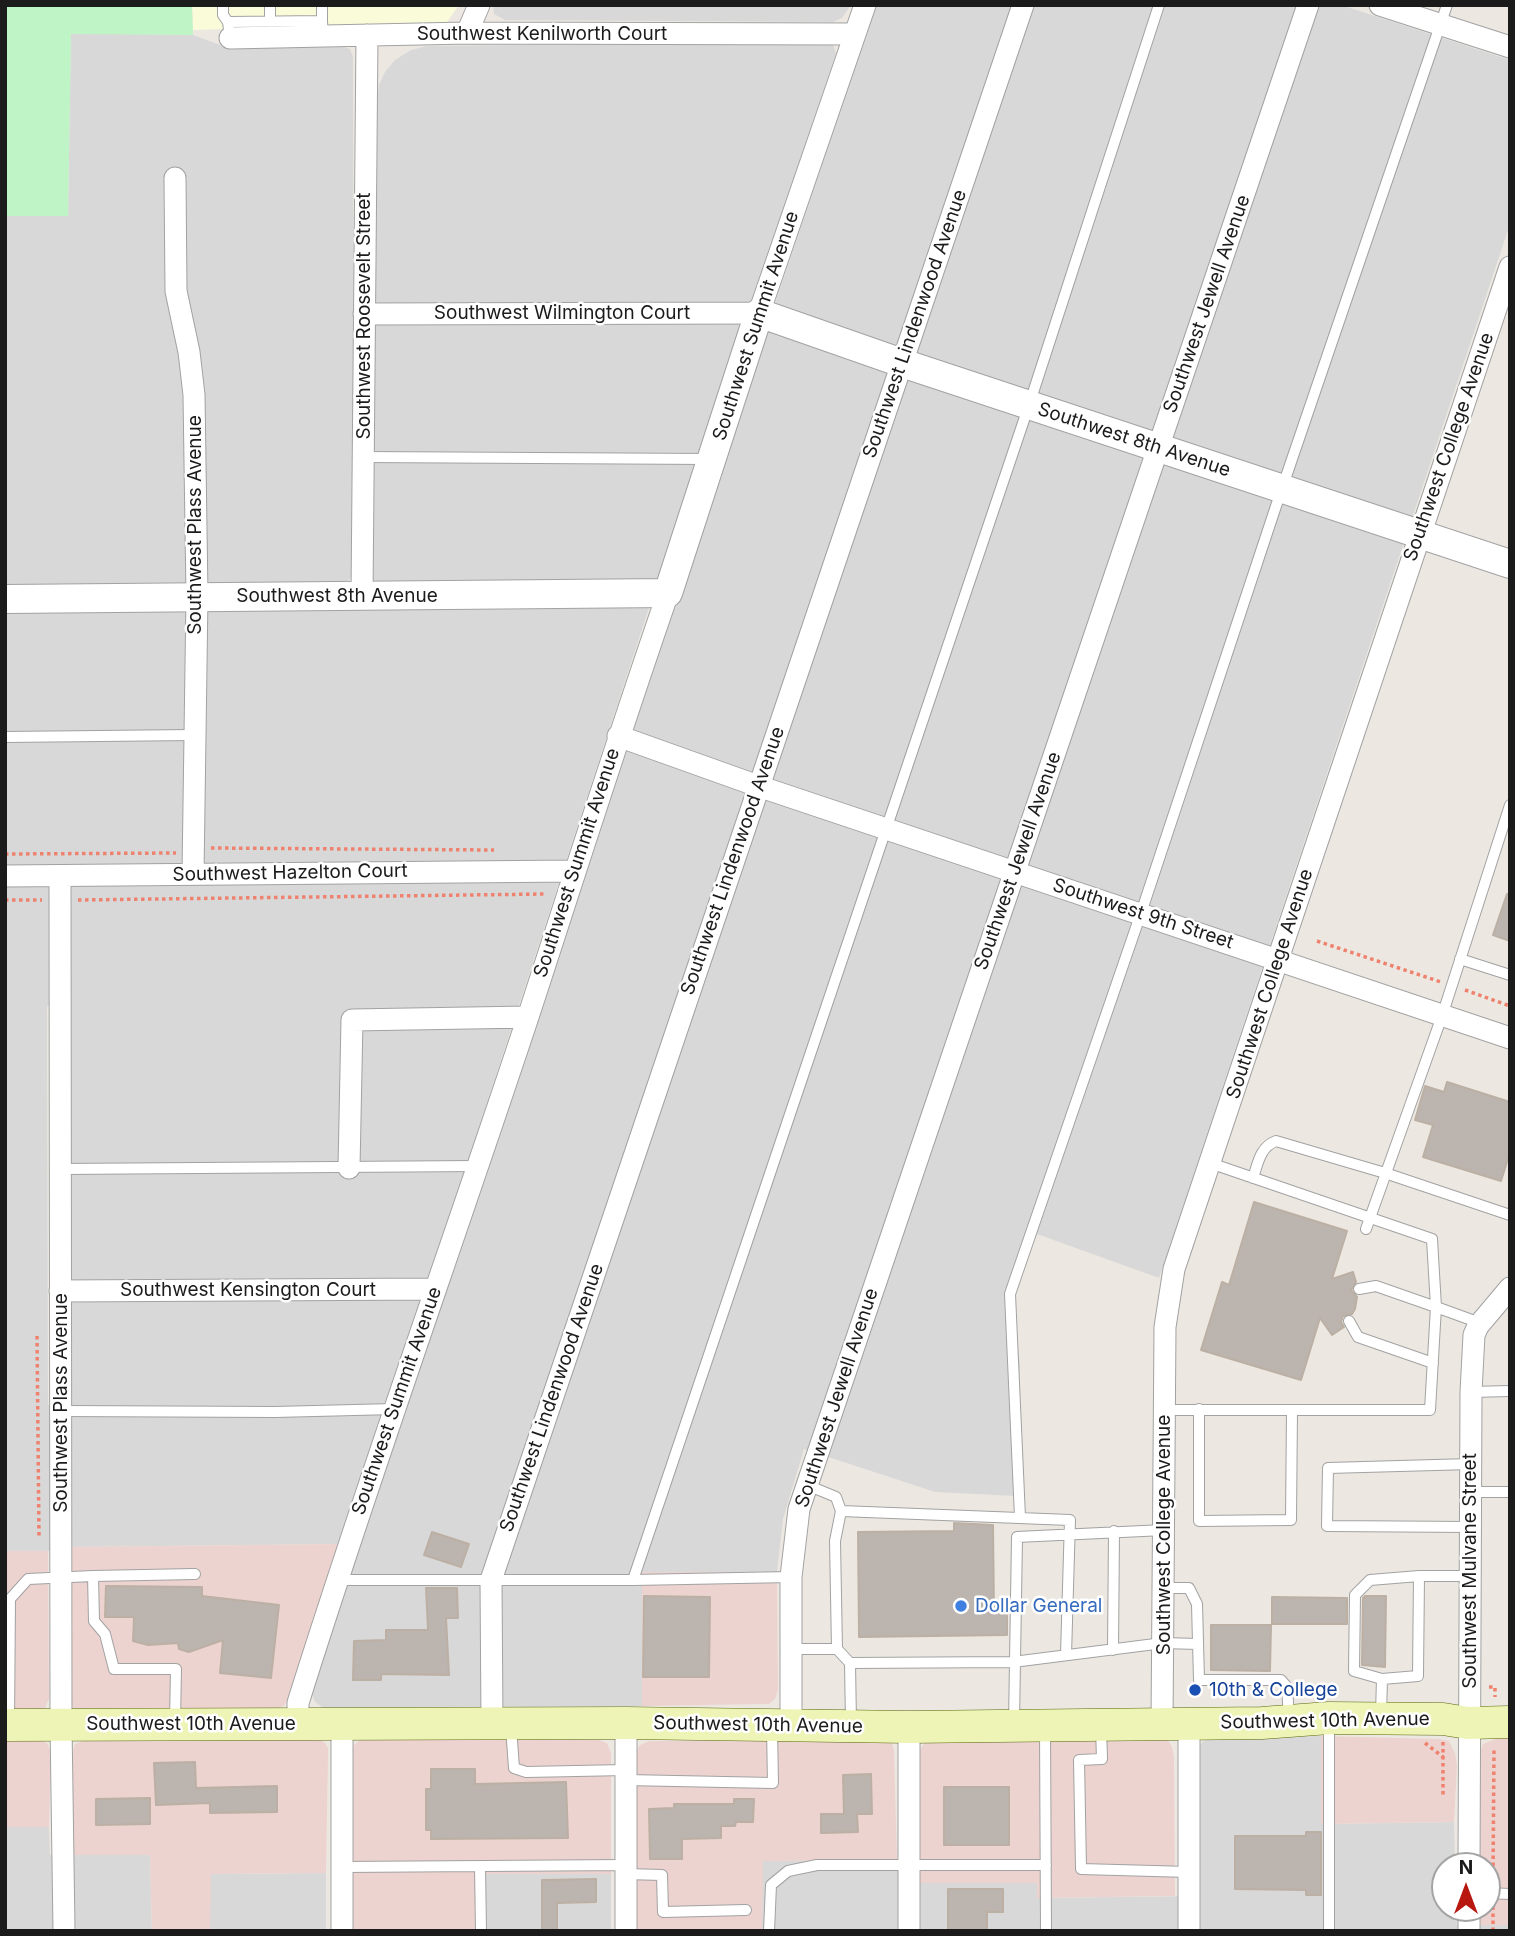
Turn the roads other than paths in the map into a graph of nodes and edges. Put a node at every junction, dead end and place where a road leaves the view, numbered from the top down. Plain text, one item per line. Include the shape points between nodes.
1 (223, 5) edge
2 (270, 5) edge
3 (322, 5) edge
4 (479, 5) edge
5 (864, 5) edge
6 (1023, 5) edge
7 (1160, 5) edge
8 (1308, 5) edge
9 (1380, 5) edge
10 (1443, 15) edge
11 (270, 22) junction
12 (323, 28) junction
13 (229, 30) junction
14 (467, 33) junction
15 (855, 34) junction
16 (366, 35) junction
17 (1510, 47) edge
18 (175, 178) dead end
19 (1510, 267) edge
20 (759, 313) junction
21 (364, 314) junction
22 (902, 363) junction
23 (1029, 405) junction
24 (1159, 448) junction
25 (363, 457) junction
26 (713, 459) junction
27 (1282, 489) junction
28 (1419, 534) junction
29 (1510, 564) edge
30 (668, 593) junction
31 (197, 596) junction
32 (362, 596) junction
33 (5, 599) edge
34 (193, 735) junction
35 (618, 736) junction
36 (5, 737) edge
37 (758, 786) junction
38 (1510, 805) edge
39 (884, 829) junction
40 (574, 871) junction
41 (1015, 871) junction
42 (193, 874) junction
43 (5, 876) edge
44 (60, 876) junction
45 (1141, 914) junction
46 (1460, 959) junction
47 (1278, 960) junction
48 (1510, 975) edge
49 (1442, 1016) junction
50 (528, 1017) junction
51 (1510, 1038) edge
52 (1210, 1163) junction
53 (477, 1166) junction
54 (349, 1168) junction
55 (60, 1169) junction
56 (1385, 1173) junction
57 (1253, 1178) junction
58 (1510, 1215) edge
59 (1370, 1217) junction
60 (1366, 1229) dead end
61 (1510, 1288) edge
62 (435, 1289) junction
63 (1359, 1289) dead end
64 (60, 1291) junction
65 (1436, 1307) junction
66 (1349, 1321) dead end
67 (1479, 1323) junction
68 (1433, 1363) junction
69 (1510, 1391) edge
70 (1471, 1392) junction
71 (394, 1409) junction
72 (1199, 1409) junction
73 (1164, 1410) junction
74 (1292, 1410) junction
75 (61, 1412) junction
76 (1471, 1465) junction
77 (807, 1485) junction
78 (1471, 1492) junction
79 (1510, 1492) edge
80 (841, 1511) junction
81 (1020, 1517) junction
82 (1471, 1527) junction
83 (1164, 1530) junction
84 (1114, 1531) junction
85 (1070, 1535) junction
86 (195, 1574) dead end
87 (93, 1576) junction
88 (1419, 1576) junction
89 (1470, 1576) junction
90 (61, 1577) junction
91 (791, 1577) junction
92 (337, 1580) junction
93 (491, 1580) junction
94 (632, 1580) junction
95 (1163, 1588) junction
96 (1163, 1643) junction
97 (1198, 1644) junction
98 (791, 1649) junction
99 (837, 1649) junction
100 (1113, 1650) junction
101 (1066, 1655) junction
102 (1013, 1662) junction
103 (850, 1663) junction
104 (1382, 1679) junction
105 (1329, 1718) junction
106 (1381, 1719) junction
107 (1289, 1721) junction
108 (298, 1723) junction
109 (342, 1723) junction
110 (626, 1723) junction
111 (61, 1724) junction
112 (175, 1724) junction
113 (502, 1724) junction
114 (1175, 1724) junction
115 (7, 1725) edge
116 (1101, 1725) junction
117 (1014, 1726) junction
118 (1045, 1726) junction
119 (781, 1727) junction
120 (851, 1727) junction
121 (909, 1727) junction
122 (1490, 1729) edge
123 (626, 1775) junction
124 (1471, 1852) edge
125 (909, 1864) junction
126 (480, 1866) junction
127 (1045, 1866) junction
128 (342, 1867) junction
129 (626, 1870) junction
130 (1189, 1872) junction
131 (746, 1910) dead end
132 (64, 1931) edge
133 (342, 1931) edge
134 (481, 1931) edge
135 (626, 1931) edge
136 (769, 1931) edge
137 (909, 1931) edge
138 (1046, 1931) edge
139 (1189, 1931) edge
140 (1329, 1931) edge

1 - 13 lane
2 - 11 lane
3 - 12 lane
4 - 14 street
5 - 15 street, Southwest Summit Avenue
6 - 22 street, Southwest Lindenwood Avenue
7 - 23 lane
8 - 24 street, Southwest Jewell Avenue
9 - 10 street
10 - 17 street
10 - 27 lane
11 - 12 lane
11 - 13 lane
12 - 13 street, Southwest Kenilworth Court
12 - 16 street, Southwest Kenilworth Court
14 - 15 street, Southwest Kenilworth Court
14 - 16 street, Southwest Kenilworth Court
15 - 20 street, Southwest Summit Avenue
16 - 21 street, Southwest Roosevelt Street
18 - 31 street, Southwest Plass Avenue via 176,291 194,395
19 - 28 street, Southwest College Avenue
20 - 21 street, Southwest Wilmington Court
20 - 22 street, Southwest 8th Avenue
20 - 26 street, Southwest Summit Avenue
21 - 25 street, Southwest Roosevelt Street
22 - 23 street, Southwest 8th Avenue
22 - 37 street, Southwest Lindenwood Avenue
23 - 24 street, Southwest 8th Avenue
23 - 39 lane
24 - 27 street, Southwest 8th Avenue
24 - 41 street, Southwest Jewell Avenue
25 - 26 lane
25 - 32 street, Southwest Roosevelt Street
26 - 30 street, Southwest Summit Avenue
27 - 28 street, Southwest 8th Avenue
27 - 45 lane
28 - 29 street, Southwest 8th Avenue
28 - 47 street, Southwest College Avenue
30 - 32 street, Southwest 8th Avenue
30 - 35 street, Southwest Summit Avenue
31 - 32 street, Southwest 8th Avenue
31 - 33 street, Southwest 8th Avenue
31 - 34 street, Southwest Plass Avenue
34 - 36 lane
34 - 42 street, Southwest Plass Avenue
35 - 37 street, Southwest 9th Street
35 - 40 street, Southwest Summit Avenue
37 - 39 street, Southwest 9th Street
37 - 93 street, Southwest Lindenwood Avenue
38 - 46 lane
39 - 41 street, Southwest 9th Street
39 - 94 lane via 826,1013
40 - 42 street, Southwest Hazelton Court
40 - 50 street, Southwest Summit Avenue
41 - 45 street, Southwest 9th Street
41 - 77 street, Southwest Jewell Avenue
42 - 44 street, Southwest Hazelton Court
43 - 44 street, Southwest Hazelton Court
44 - 55 street, Southwest Plass Avenue
45 - 47 street, Southwest 9th Street
45 - 81 lane via 1010,1294
46 - 48 lane
46 - 49 lane
47 - 49 street, Southwest 9th Street
47 - 52 street, Southwest College Avenue
49 - 51 street, Southwest 9th Street
49 - 56 lane
50 - 53 street, Southwest Summit Avenue
50 - 54 street via 352,1020
52 - 57 lane
52 - 73 street, Southwest College Avenue via 1174,1269 1165,1327
53 - 54 lane
53 - 62 street, Southwest Summit Avenue
54 - 55 lane
55 - 64 street, Southwest Plass Avenue
56 - 57 lane via 1276,1141 1261,1153
56 - 58 lane
56 - 59 lane
57 - 59 lane
59 - 60 lane
59 - 65 lane via 1432,1239
61 - 67 street
62 - 64 street, Southwest Kensington Court
62 - 71 street, Southwest Summit Avenue
63 - 65 lane via 1376,1286
64 - 75 street, Southwest Plass Avenue
65 - 67 lane
65 - 68 lane
66 - 68 lane via 1358,1337
67 - 70 street, Southwest Mulvane Street via 1474,1335
68 - 74 lane via 1430,1410
69 - 70 lane
70 - 76 street, Southwest Mulvane Street
71 - 75 lane
71 - 92 street, Southwest Summit Avenue
72 - 73 lane
72 - 74 lane
72 - 74 lane via 1199,1521 1291,1520
73 - 83 street, Southwest College Avenue
75 - 90 street, Southwest Plass Avenue
76 - 78 street, Southwest Mulvane Street
76 - 82 lane via 1328,1468 1327,1526
77 - 80 lane via 836,1497
77 - 91 street, Southwest Jewell Avenue via 796,1524
78 - 79 lane
78 - 82 street, Southwest Mulvane Street
80 - 81 lane
80 - 99 lane via 835,1541
81 - 85 lane via 1070,1520
82 - 89 street, Southwest Mulvane Street
83 - 84 lane
83 - 95 street, Southwest College Avenue
84 - 85 lane
84 - 100 lane
85 - 101 lane
85 - 102 lane via 1017,1537
86 - 87 lane
87 - 90 lane
87 - 112 lane via 94,1621 105,1633 114,1670 176,1669
88 - 89 lane
88 - 104 lane via 1418,1676
88 - 104 lane via 1370,1580 1354,1595 1354,1671
89 - 122 street, Southwest Mulvane Street
90 - 111 street, Southwest Plass Avenue
90 - 115 lane via 28,1579 10,1599
91 - 94 lane
91 - 98 street, Southwest Jewell Avenue
92 - 93 lane
92 - 108 street, Southwest Summit Avenue via 298,1703
93 - 94 lane
93 - 113 street, Southwest Lindenwood Avenue
95 - 96 street, Southwest College Avenue
95 - 97 lane via 1189,1588 1197,1604
96 - 97 lane
96 - 100 lane
96 - 114 street, Southwest College Avenue
97 - 107 lane via 1199,1680 1280,1680 1287,1688
98 - 99 lane
98 - 119 street, Southwest Jewell Avenue
99 - 103 lane
100 - 101 lane
101 - 102 lane
102 - 103 lane
102 - 117 lane
103 - 120 lane
104 - 106 lane
105 - 106 main road, Southwest 10th Avenue
105 - 107 main road, Southwest 10th Avenue
105 - 140 lane
106 - 122 main road, Southwest 10th Avenue via 1443,1719
107 - 114 main road, Southwest 10th Avenue
108 - 109 main road, Southwest 10th Avenue
108 - 112 main road, Southwest 10th Avenue
109 - 113 main road, Southwest 10th Avenue
109 - 128 street
110 - 113 main road, Southwest 10th Avenue
110 - 119 main road, Southwest 10th Avenue
110 - 123 street
111 - 112 main road, Southwest 10th Avenue
111 - 115 main road, Southwest 10th Avenue
111 - 132 street, Southwest Plass Avenue
113 - 123 lane via 514,1768
114 - 116 main road, Southwest 10th Avenue
114 - 130 street, Southwest College Avenue
116 - 118 main road, Southwest 10th Avenue
116 - 130 lane via 1102,1759 1079,1760 1081,1869
117 - 118 main road, Southwest 10th Avenue
117 - 121 main road, Southwest 10th Avenue
118 - 127 lane
119 - 120 main road, Southwest 10th Avenue
119 - 123 lane via 772,1783
120 - 121 main road, Southwest 10th Avenue
121 - 125 street
122 - 124 street, Southwest Mulvane Street
123 - 129 street
125 - 127 lane
125 - 136 lane via 817,1865 788,1871 771,1885
125 - 137 street
126 - 128 lane
126 - 129 lane
126 - 134 lane
127 - 138 lane
128 - 133 street
129 - 131 lane via 662,1875 663,1912
129 - 135 street
130 - 139 street, Southwest College Avenue

